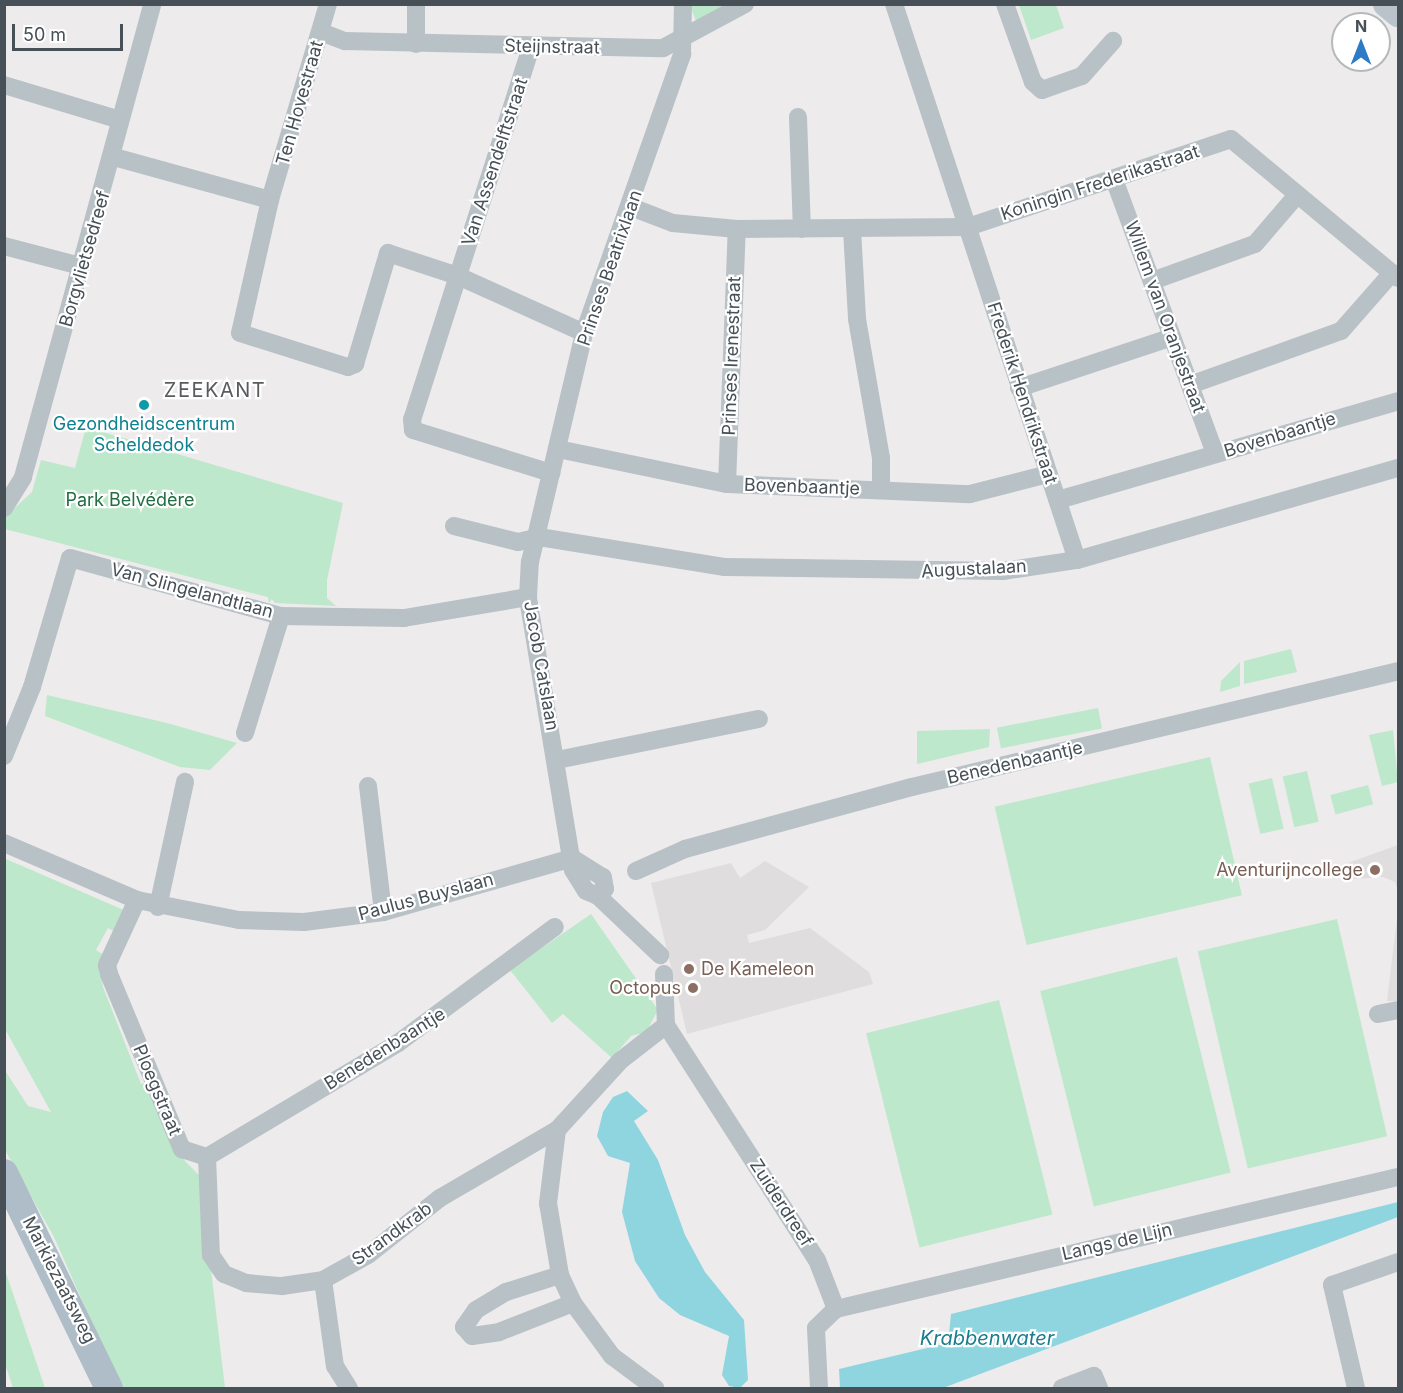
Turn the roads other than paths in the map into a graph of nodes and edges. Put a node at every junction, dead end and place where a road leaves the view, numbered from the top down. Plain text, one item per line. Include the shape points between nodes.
1 (152, 4) edge
2 (416, 4) edge
3 (683, 4) edge
4 (745, 4) edge
5 (894, 4) edge
6 (1005, 4) edge
7 (1386, 4) edge
8 (326, 5) edge
9 (1398, 14) edge
10 (321, 33) junction
11 (686, 38) junction
12 (1113, 41) dead end
13 (416, 44) junction
14 (531, 47) junction
15 (4, 85) edge
16 (798, 117) dead end
17 (120, 120) junction
18 (114, 157) junction
19 (1114, 179) junction
20 (1298, 195) junction
21 (270, 200) junction
22 (632, 207) junction
23 (968, 226) junction
24 (736, 229) junction
25 (802, 229) junction
26 (852, 229) junction
27 (4, 246) edge
28 (80, 266) junction
29 (1395, 275) edge
30 (458, 276) junction
31 (1152, 281) junction
32 (584, 333) junction
33 (1172, 336) junction
34 (1190, 385) junction
35 (1019, 388) junction
36 (1398, 401) edge
37 (558, 449) junction
38 (1215, 454) junction
39 (1398, 468) edge
40 (551, 473) junction
41 (1048, 474) junction
42 (727, 484) junction
43 (881, 490) junction
44 (1058, 500) junction
45 (4, 507) edge
46 (454, 526) dead end
47 (538, 537) junction
48 (1077, 560) junction
49 (528, 597) junction
50 (281, 616) junction
51 (1398, 671) edge
52 (759, 719) dead end
53 (245, 733) dead end
54 (4, 756) edge
55 (557, 760) junction
56 (185, 782) dead end
57 (368, 786) dead end
58 (4, 843) edge
59 (572, 858) junction
60 (636, 871) dead end
61 (137, 900) junction
62 (158, 907) junction
63 (383, 912) junction
64 (555, 927) dead end
65 (660, 956) dead end
66 (664, 974) dead end
67 (1398, 1010) edge
68 (1378, 1014) dead end
69 (666, 1025) junction
70 (557, 1130) junction
71 (207, 1157) junction
72 (4, 1173) edge
73 (1398, 1177) edge
74 (1398, 1262) edge
75 (560, 1275) junction
76 (323, 1280) junction
77 (573, 1303) junction
78 (836, 1309) junction
79 (109, 1389) edge
80 (349, 1389) edge
81 (655, 1389) edge
82 (819, 1389) edge
83 (1062, 1389) edge
84 (1099, 1389) edge
85 (1356, 1389) edge

1 - 17 street, Borgvlietsedreef
2 - 13 street
3 - 11 street
4 - 11 street, Steijnstraat
5 - 23 street, Frederik Hendrikstraat
6 - 12 street via 1033,82 1042,90 1082,76
7 - 9 street
8 - 10 street, Ten Hovestraat
10 - 13 street, Steijnstraat via 345,41
10 - 21 street, Ten Hovestraat
11 - 14 street, Steijnstraat via 663,48
11 - 22 street, Prinses Beatrixlaan
13 - 14 street, Steijnstraat
14 - 30 street, Van Assendelftstraat
15 - 17 street
16 - 25 street
17 - 18 street, Borgvlietsedreef
18 - 21 street
18 - 28 street, Borgvlietsedreef
19 - 20 street, Koningin Frederikastraat via 1231,139
19 - 23 street, Koningin Frederikastraat
19 - 31 street, Willem van Oranjestraat
20 - 29 street
20 - 31 street via 1255,244
21 - 30 street, Ten Hovestraat via 240,333 348,367 355,364 381,262 388,253
22 - 24 street, Koningin Frederikastraat via 674,223
22 - 32 street, Prinses Beatrixlaan
23 - 26 street, Koningin Frederikastraat
23 - 35 street, Frederik Hendrikstraat
24 - 25 street, Koningin Frederikastraat
24 - 42 street, Prinses Irenestraat
25 - 26 street, Koningin Frederikastraat
26 - 43 street via 857,319 881,458
27 - 28 street
28 - 45 street, Borgvlietsedreef via 23,477
29 - 34 street via 1341,331
30 - 32 street
30 - 40 street, Van Assendelftstraat via 413,430
31 - 33 street, Willem van Oranjestraat
32 - 37 street, Prinses Beatrixlaan
33 - 34 street, Willem van Oranjestraat
33 - 35 street
34 - 38 street, Willem van Oranjestraat
35 - 41 street, Frederik Hendrikstraat
36 - 38 street, Bovenbaantje
37 - 40 street, Prinses Beatrixlaan
37 - 42 street, Bovenbaantje
38 - 44 street, Bovenbaantje
39 - 48 street, Augustalaan
40 - 47 street, Prinses Beatrixlaan
41 - 43 street, Bovenbaantje via 970,494
41 - 44 street, Frederik Hendrikstraat
42 - 43 street, Bovenbaantje
44 - 48 street, Frederik Hendrikstraat
46 - 47 street, Augustalaan via 518,543
47 - 48 street, Augustalaan via 724,567 1003,571
47 - 49 street, Jacob Catslaan
49 - 50 street, Van Slingelandtlaan via 404,618
49 - 55 street, Jacob Catslaan
50 - 53 street
50 - 54 street, Van Slingelandtlaan via 70,558 32,687
51 - 60 street, Benedenbaantje via 912,787 685,849
52 - 55 street
55 - 59 street, Jacob Catslaan
56 - 62 street
57 - 63 street
58 - 61 street, Paulus Buyslaan
59 - 63 street, Paulus Buyslaan
59 - 65 street, Jacob Catslaan via 580,884 598,896
61 - 62 street, Paulus Buyslaan
61 - 71 street, Ploegstraat via 107,965 109,974 182,1149
62 - 63 street, Paulus Buyslaan via 239,920 295,922
64 - 71 street, Benedenbaantje via 398,1043
66 - 69 street
67 - 68 street
69 - 70 street, Strandkrab via 621,1061
69 - 78 street, Zuiderdreef via 713,1088 818,1260
70 - 75 street via 548,1203
70 - 76 street, Strandkrab via 514,1160 440,1198 368,1255
71 - 76 street via 211,1256 224,1274 246,1283 282,1286
72 - 79 main road, Markiezaatsweg
73 - 78 street, Langs de Lijn
74 - 85 street via 1332,1284
75 - 77 street
75 - 77 street via 506,1292 465,1319 464,1327 472,1336 499,1332
76 - 80 street via 335,1366
77 - 81 street via 612,1356
78 - 82 street via 816,1328
83 - 84 street via 1095,1376

